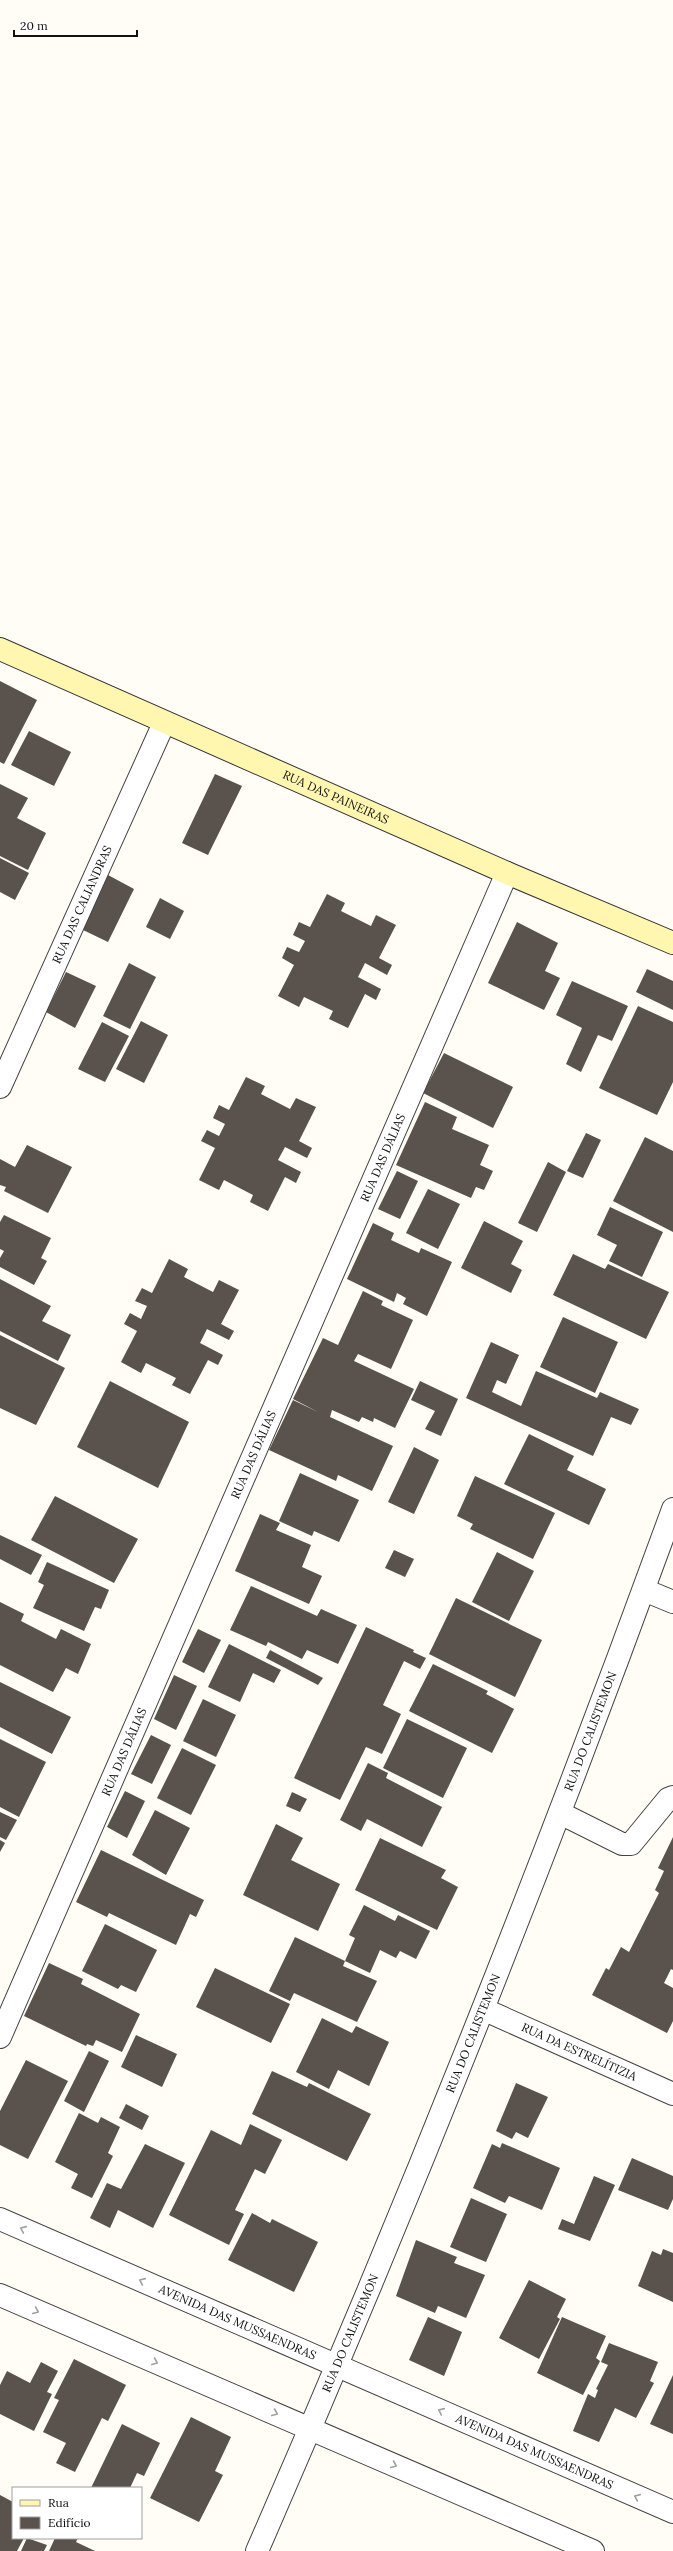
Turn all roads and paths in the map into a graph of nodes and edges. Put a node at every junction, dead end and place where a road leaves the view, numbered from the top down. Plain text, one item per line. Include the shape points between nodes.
1 (0, 650) edge
2 (164, 723) junction
3 (507, 873) junction
4 (673, 943) edge
5 (0, 1087) edge
6 (673, 1509) edge
7 (644, 1590) junction
8 (673, 1602) edge
9 (673, 1797) edge
10 (560, 1813) junction
11 (485, 2010) junction
12 (0, 2037) edge
13 (673, 2094) edge
14 (0, 2219) edge
15 (0, 2295) edge
16 (337, 2366) junction
17 (311, 2428) junction
18 (673, 2512) edge
19 (257, 2551) edge
20 (593, 2551) edge

1 - 2 street, RUA DAS PAINEIRAS
2 - 3 street, RUA DAS PAINEIRAS
2 - 5 street, RUA DAS CALIANDRAS
3 - 4 street, RUA DAS PAINEIRAS
3 - 12 street, RUA DAS DÁLIAS
6 - 7 street, RUA DO CALISTEMON
7 - 8 street
7 - 10 street, RUA DO CALISTEMON
9 - 10 street via 668,1799 631,1844 622,1844
10 - 11 street, RUA DO CALISTEMON
11 - 13 street, RUA DA ESTRELÍTIZIA
11 - 16 street, RUA DO CALISTEMON
16 -> 14 street, AVENIDA DAS MUSSAENDRAS
15 -> 17 street
16 - 17 street, RUA DO CALISTEMON
18 -> 16 street, AVENIDA DAS MUSSAENDRAS
17 - 19 street, RUA DO CALISTEMON
17 -> 20 street

